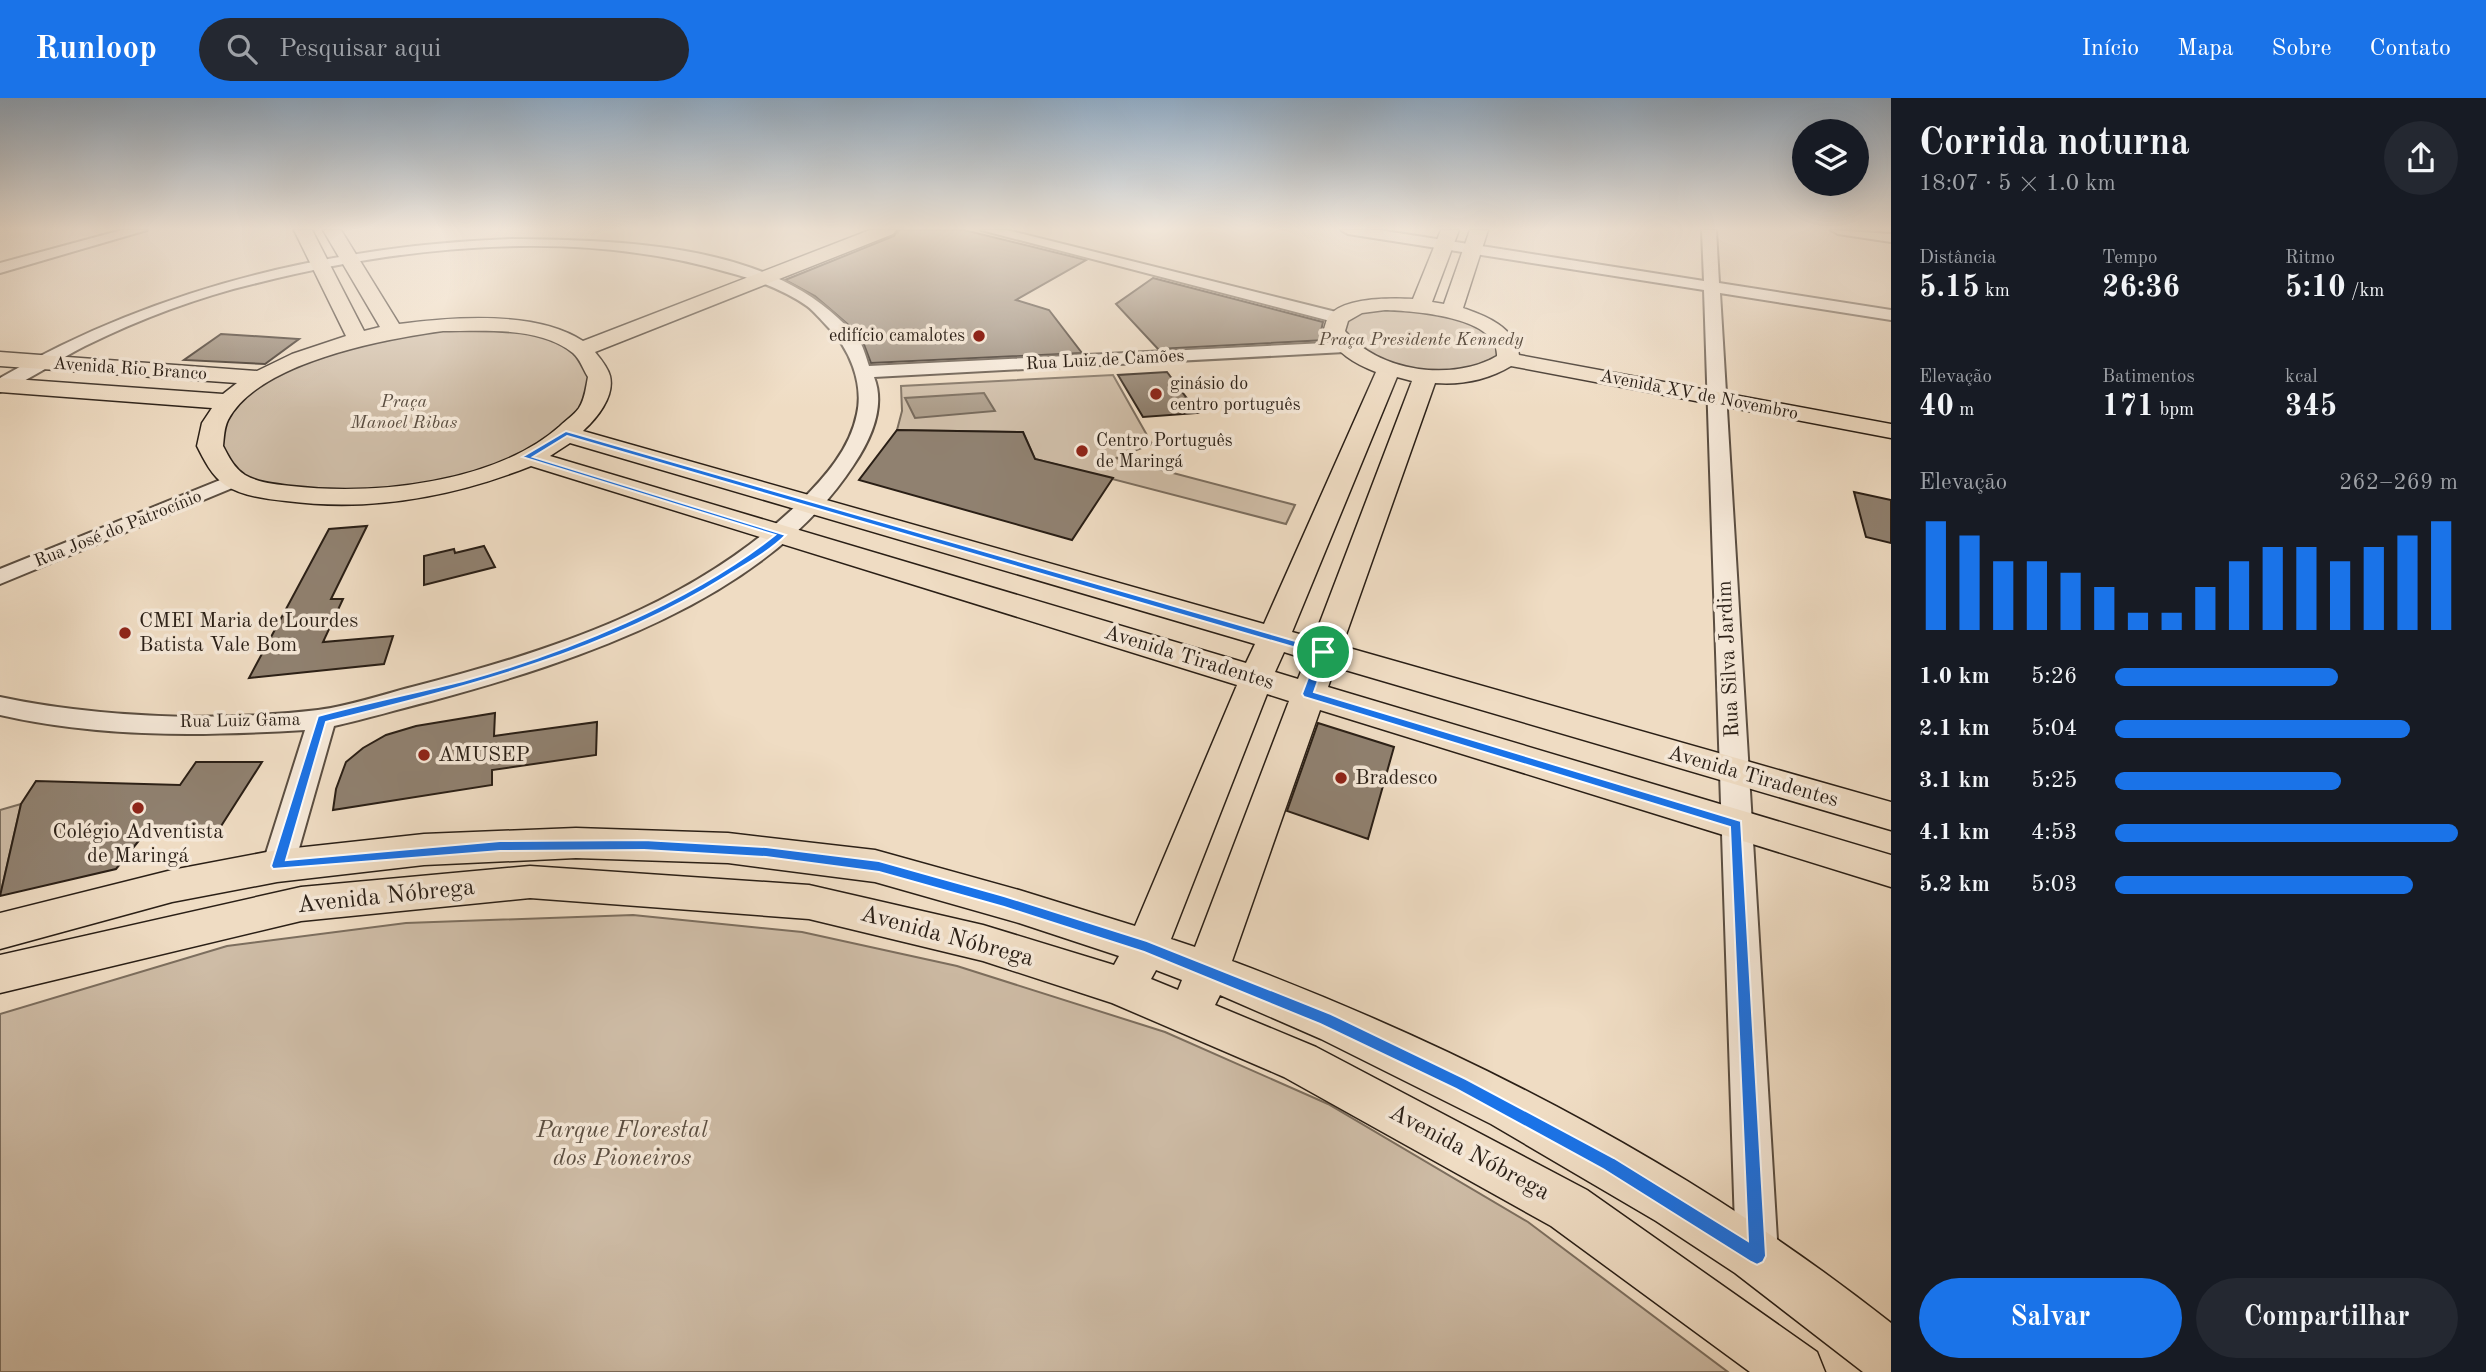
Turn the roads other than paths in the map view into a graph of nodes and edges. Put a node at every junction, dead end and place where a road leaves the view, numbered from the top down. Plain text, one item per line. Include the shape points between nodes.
1 (217, 289) edge
2 (332, 289) edge
3 (366, 289) edge
4 (703, 289) edge
5 (737, 289) edge
6 (788, 289) edge
7 (1224, 289) edge
8 (1427, 289) edge
9 (1459, 289) edge
10 (1712, 289) edge
11 (1728, 289) edge
12 (1420, 306) junction
13 (1451, 312) junction
14 (1891, 315) edge
15 (1338, 318) junction
16 (393, 332) junction
17 (358, 339) junction
18 (575, 345) junction
19 (1345, 347) junction
20 (1507, 351) junction
21 (0, 359) edge
22 (37, 362) junction
23 (1389, 368) junction
24 (865, 372) junction
25 (1426, 375) junction
26 (259, 378) junction
27 (1, 385) edge
28 (1716, 390) junction
29 (229, 402) junction
30 (1891, 415) edge
31 (1891, 431) edge
32 (566, 434) junction
33 (527, 457) junction
34 (235, 481) junction
35 (811, 505) junction
36 (782, 535) junction
37 (0, 577) edge
38 (1273, 638) junction
39 (1323, 652) junction
40 (1256, 678) junction
41 (1308, 694) junction
42 (12, 709) edge
43 (322, 719) junction
44 (0, 729) edge
45 (1734, 771) junction
46 (1891, 817) edge
47 (1737, 824) junction
48 (278, 866) junction
49 (1891, 871) edge
50 (0, 931) edge
51 (1147, 947) junction
52 (1208, 970) junction
53 (0, 974) edge
54 (1122, 987) junction
55 (1190, 1016) junction
56 (1757, 1256) junction
57 (1891, 1359) edge
58 (1797, 1372) edge

1 - 22 street, Rua Luiz Gama via 110,327
2 - 17 main road
3 - 16 main road
4 - 18 main road
5 - 18 main road
6 - 24 street, Rua Luiz Gama via 839,323 861,356
7 - 15 street
8 - 12 main road
9 - 13 main road
10 - 28 street, Rua Silva Jardim
11 - 14 street
12 - 13 main road
12 - 15 main road via 1370,306
13 - 20 main road via 1487,326
15 - 19 main road via 1334,332
16 - 17 main road
16 - 18 main road via 443,325 498,325 545,333
17 - 26 main road
18 - 32 main road via 599,377 595,399
19 - 23 main road
19 - 24 street, Rua Luiz de Camões
20 - 25 main road via 1487,372
20 - 28 main road, Avenida XV de Novembro
21 - 22 main road, Avenida Rio Branco
22 - 26 main road, Avenida Rio Branco
22 - 27 street, Rua Luiz Gama
23 - 25 main road
23 - 38 main road
24 - 35 street, Rua Luiz Gama via 868,404 860,434 838,475
25 - 39 main road
26 - 29 main road
27 - 29 main road, Avenida Rio Branco
28 - 30 main road, Avenida XV de Novembro
28 - 31 main road, Avenida XV de Novembro
28 - 45 street, Rua Silva Jardim
29 - 34 main road via 216,420 210,446
32 - 33 main road
32 - 35 main road, Avenida Tiradentes
33 - 34 main road via 428,490 365,499 305,498
33 - 36 main road, Avenida Tiradentes
34 - 37 street, Rua José do Patrocínio
35 - 36 street, Rua Luiz Gama
35 - 38 main road, Avenida Tiradentes
36 - 40 main road, Avenida Tiradentes
36 - 43 street, Rua Luiz Gama via 692,593 589,643 467,683
38 - 39 main road, Avenida Tiradentes
38 - 40 main road
39 - 41 main road
39 - 45 main road, Avenida Tiradentes
40 - 41 main road, Avenida Tiradentes
40 - 51 main road
41 - 47 main road, Avenida Tiradentes
41 - 52 main road
42 - 43 street, Rua Luiz Gama via 84,721 187,724
42 - 44 street
43 - 48 street
45 - 46 main road, Avenida Tiradentes
45 - 47 street, Rua Silva Jardim
47 - 49 main road, Avenida Tiradentes
47 - 56 street, Rua Silva Jardim
48 - 50 main road, Avenida Nóbrega via 190,882
48 - 51 main road, Avenida Nóbrega via 500,846 644,845 766,852 879,866
51 - 52 main road, Avenida Nóbrega
51 - 54 main road
52 - 55 main road
52 - 56 main road, Avenida Nóbrega via 1326,1019 1461,1084 1608,1163
53 - 54 main road, Avenida Nóbrega via 300,904 530,882 809,902 983,943
54 - 55 main road, Avenida Nóbrega
55 - 58 main road, Avenida Nóbrega via 1300,1062 1569,1208
56 - 57 main road, Avenida Nóbrega

